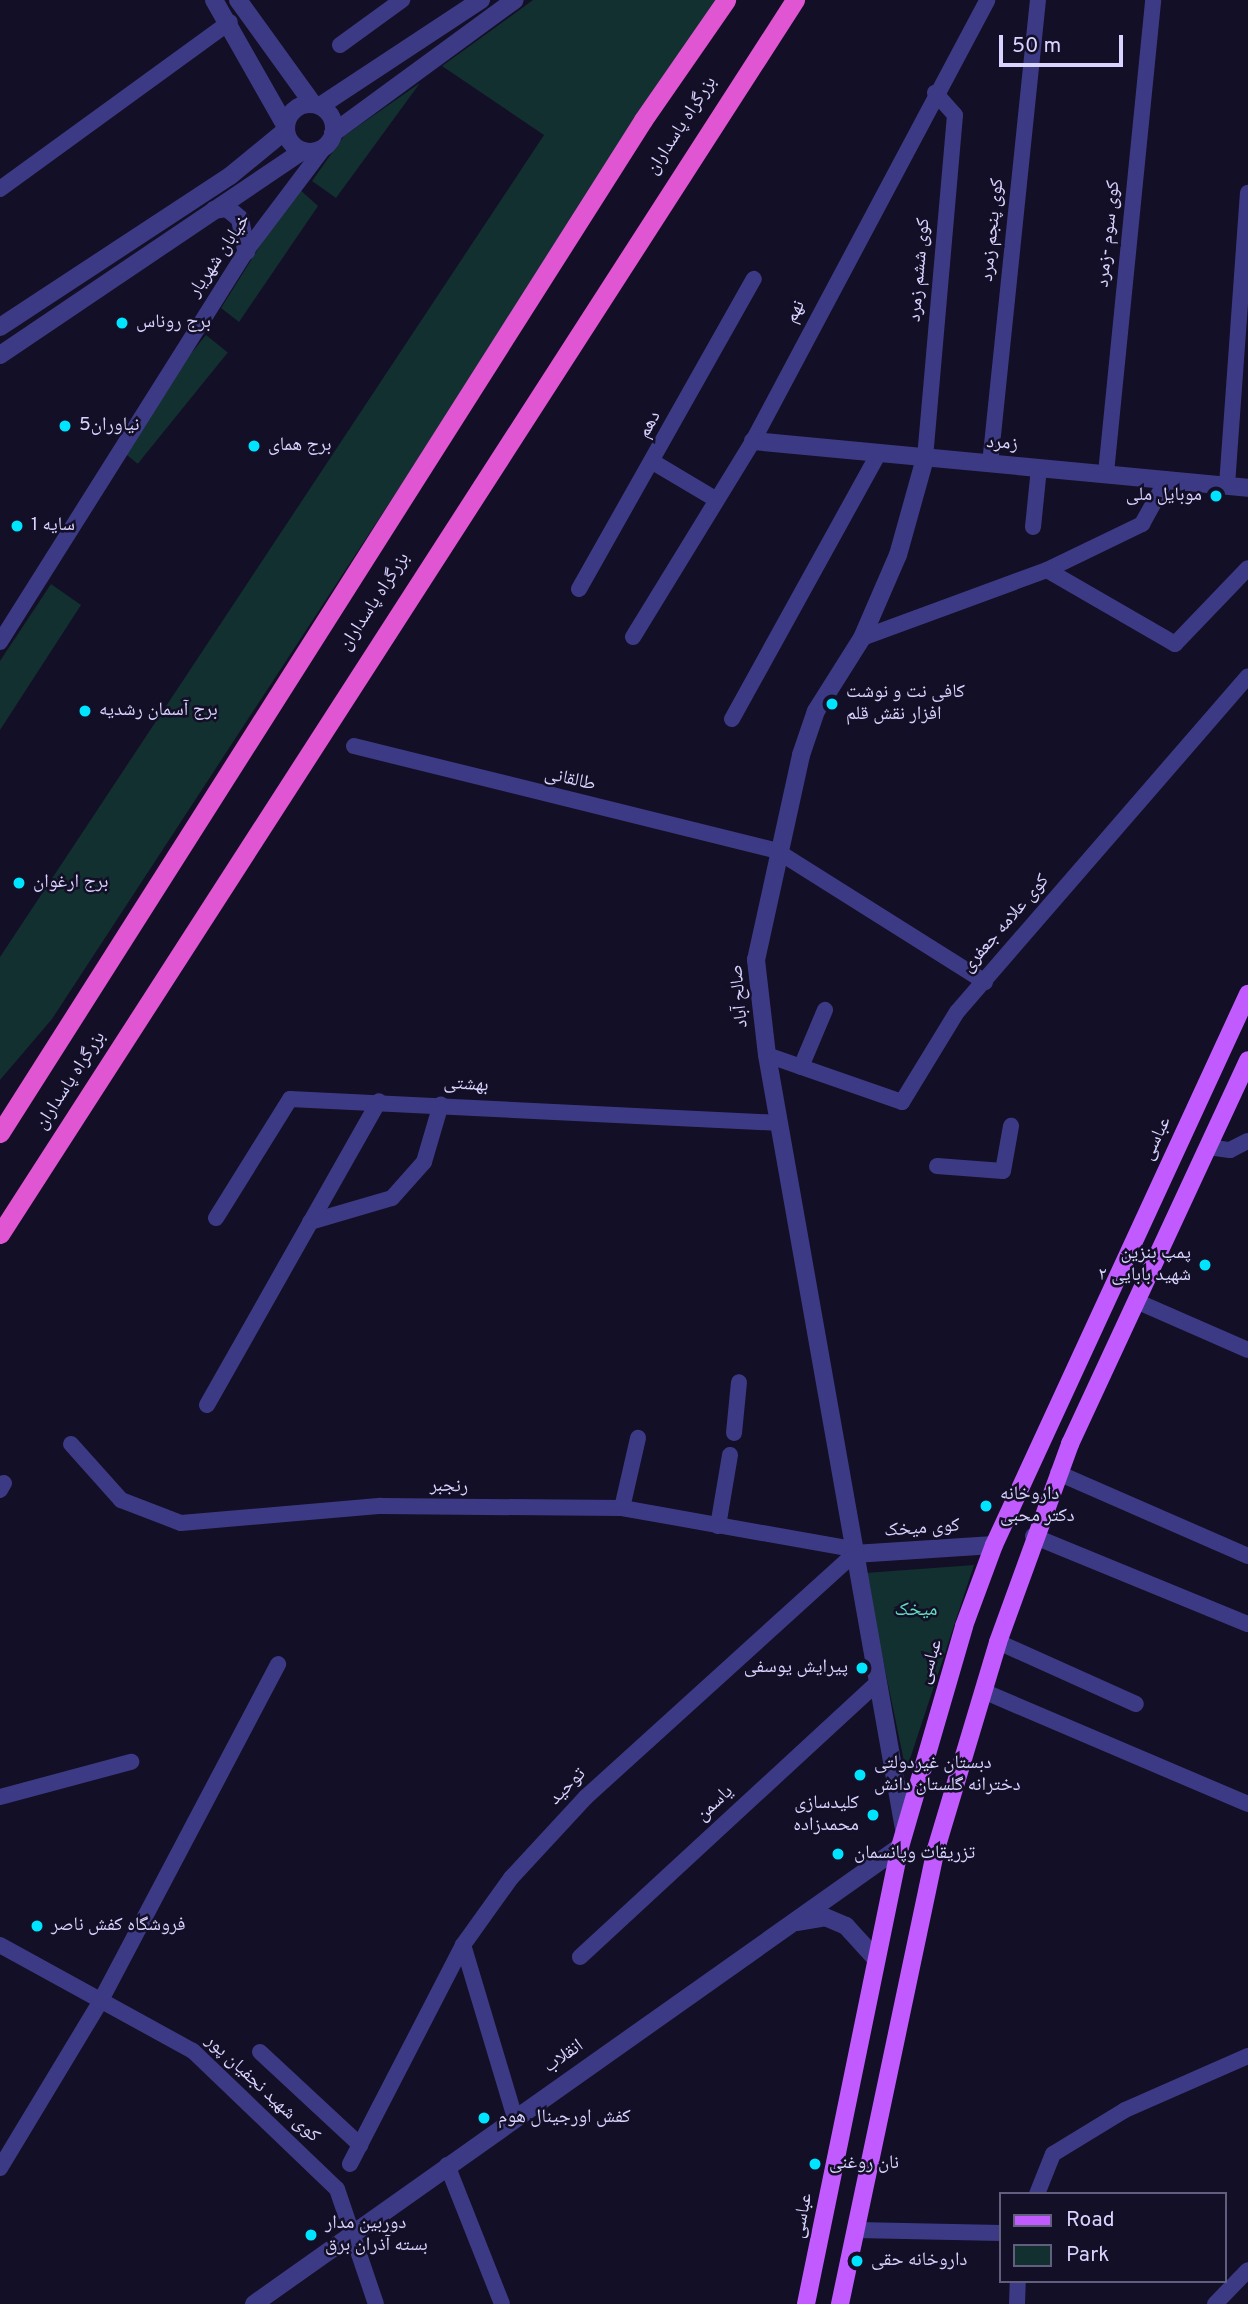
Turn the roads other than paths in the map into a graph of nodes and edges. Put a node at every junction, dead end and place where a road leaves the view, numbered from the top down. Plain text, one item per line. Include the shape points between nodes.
1 (214, 0) edge
2 (238, 0) edge
3 (401, 0) edge
4 (481, 0) edge
5 (515, 0) edge
6 (726, 0) edge
7 (795, 0) edge
8 (987, 0) edge
9 (1038, 0) edge
10 (1153, 0) edge
11 (230, 22) junction
12 (340, 45) dead end
13 (935, 93) junction
14 (316, 105) junction
15 (286, 129) junction
16 (329, 139) junction
17 (303, 151) junction
18 (0, 190) edge
19 (1248, 193) edge
20 (214, 210) junction
21 (246, 251) junction
22 (754, 279) dead end
23 (0, 329) edge
24 (5, 352) edge
25 (754, 441) junction
26 (879, 453) junction
27 (925, 458) junction
28 (653, 462) junction
29 (990, 464) junction
30 (1039, 468) junction
31 (1106, 473) junction
32 (1167, 479) junction
33 (1227, 485) junction
34 (1248, 488) edge
35 (718, 500) junction
36 (1033, 527) dead end
37 (1248, 568) edge
38 (1047, 570) junction
39 (579, 589) dead end
40 (633, 637) dead end
41 (862, 638) junction
42 (1, 640) edge
43 (1248, 676) edge
44 (732, 719) dead end
45 (354, 746) dead end
46 (777, 851) junction
47 (985, 982) junction
48 (1248, 994) edge
49 (825, 1010) dead end
50 (767, 1055) junction
51 (1248, 1060) edge
52 (801, 1067) junction
53 (379, 1101) junction
54 (441, 1104) junction
55 (779, 1123) junction
56 (1011, 1126) dead end
57 (0, 1133) edge
58 (1248, 1141) edge
59 (1208, 1147) junction
60 (937, 1166) dead end
61 (216, 1218) dead end
62 (310, 1222) junction
63 (0, 1234) edge
64 (1136, 1301) junction
65 (1248, 1350) edge
66 (1071, 1374) junction
67 (739, 1382) dead end
68 (1096, 1387) junction
69 (207, 1405) dead end
70 (734, 1433) dead end
71 (638, 1438) dead end
72 (71, 1444) dead end
73 (730, 1455) dead end
74 (1058, 1473) junction
75 (622, 1508) junction
76 (718, 1526) junction
77 (1033, 1536) junction
78 (994, 1545) junction
79 (854, 1552) junction
80 (1248, 1556) edge
81 (1248, 1624) edge
82 (998, 1642) junction
83 (278, 1664) dead end
84 (877, 1683) junction
85 (983, 1690) junction
86 (1136, 1704) dead end
87 (131, 1762) dead end
88 (0, 1797) edge
89 (1248, 1804) edge
90 (904, 1829) junction
91 (900, 1847) junction
92 (791, 1923) junction
93 (0, 1945) edge
94 (463, 1945) junction
95 (580, 1957) dead end
96 (876, 1959) junction
97 (100, 2002) junction
98 (260, 2052) dead end
99 (1248, 2056) edge
100 (515, 2118) junction
101 (360, 2145) junction
102 (350, 2164) dead end
103 (447, 2165) junction
104 (0, 2168) edge
105 (1038, 2192) edge
106 (856, 2230) junction
107 (1000, 2233) edge
108 (348, 2235) junction
109 (1248, 2270) edge
110 (1018, 2283) edge
111 (254, 2304) edge
112 (376, 2304) edge
113 (502, 2304) edge
114 (806, 2304) edge
115 (840, 2304) edge
116 (1017, 2304) edge
117 (1215, 2304) edge

1 - 11 street
2 - 14 street
3 - 12 street
4 - 14 street
5 - 16 street
6 - 57 highway, بزرگراه پاسداران via 628,144
7 - 63 highway, بزرگراه پاسداران
8 - 13 street, نهم
9 - 29 street, کوی پنجم زمرد
10 - 31 street, کوی سوم -زمرد
11 - 15 street
11 - 18 street
13 - 25 street, نهم
13 - 27 street, کوی ششم زمرد via 955,115
14 - 15 street via 297,107
14 - 16 street via 331,117
15 - 17 street
15 - 23 street via 230,176
16 - 17 street
16 - 21 street, خیابان شهریار
17 - 20 street
19 - 33 street
20 - 21 street via 227,208 240,219
20 - 24 street
21 - 42 street, خیابان شهریار
22 - 28 street, دهم
23 - 24 street
25 - 26 street, زمرد
25 - 35 street, نهم
26 - 27 street, زمرد
26 - 44 street
27 - 29 street, زمرد
27 - 41 street, صالح آباد via 898,555
28 - 35 street
28 - 39 street, دهم
29 - 30 street, زمرد
30 - 31 street, زمرد
30 - 36 street
31 - 32 street, زمرد
32 - 33 street, زمرد
32 - 38 street via 1142,524
33 - 34 street, زمرد
35 - 40 street, نهم
37 - 38 street via 1175,644
38 - 41 street
41 - 46 street, صالح آباد via 816,711
43 - 47 street, کوی علامه جعفری
45 - 46 street, طالقانی
46 - 47 street, طالقانی
46 - 50 street, صالح آباد via 756,960
47 - 52 street, کوی علامه جعفری via 957,1012 902,1102
48 - 66 main road, عباسى
49 - 52 street
50 - 52 street, کوی علامه جعفری
50 - 55 street, صالح آباد
51 - 59 main road
53 - 54 street, بهشتی
53 - 61 street, بهشتی via 290,1099
53 - 62 street
54 - 55 street, بهشتی
54 - 62 street via 424,1162 392,1198
55 - 79 street, صالح آباد
56 - 60 street via 1003,1171
58 - 59 street via 1230,1150
59 - 64 main road
62 - 69 street
64 - 65 street
64 - 68 main road
66 - 68 main road
66 - 78 main road, عباسى
67 - 70 street
68 - 74 main road
71 - 75 street
72 - 75 street, رنجبر via 121,1500 181,1523 381,1506
73 - 76 street
74 - 77 main road
74 - 80 street
75 - 76 street, رنجبر
76 - 79 street, رنجبر
77 - 81 street
77 - 82 main road
78 - 79 street, کوی میخک
78 - 90 main road, عباسى
79 - 84 street, صالح آباد
79 - 94 street, توحید via 586,1797 511,1878
82 - 85 main road
82 - 86 street
83 - 97 street
84 - 90 street, صالح آباد
84 - 95 street, یاسمن
85 - 89 street
85 - 106 main road via 936,1849
87 - 88 street
90 - 91 main road, عباسى
91 - 92 street, انقلاب
91 - 96 main road, عباسى
92 - 96 street via 825,1917 846,1926
92 - 100 street, انقلاب
93 - 97 street, کوی شهید نجفیان پور
94 - 100 street
94 - 101 street, توحید
96 - 114 main road, عباسى
97 - 104 street
97 - 108 street, کوی شهید نجفیان پور via 193,2051 337,2189
98 - 101 street
99 - 105 street via 1125,2110 1053,2154
100 - 103 street, انقلاب
101 - 102 street, توحید
103 - 108 street, انقلاب
103 - 113 street
106 - 107 street
106 - 115 main road
108 - 111 street, انقلاب
108 - 112 street, کوی شهید نجفیان پور
109 - 117 street
110 - 116 street

